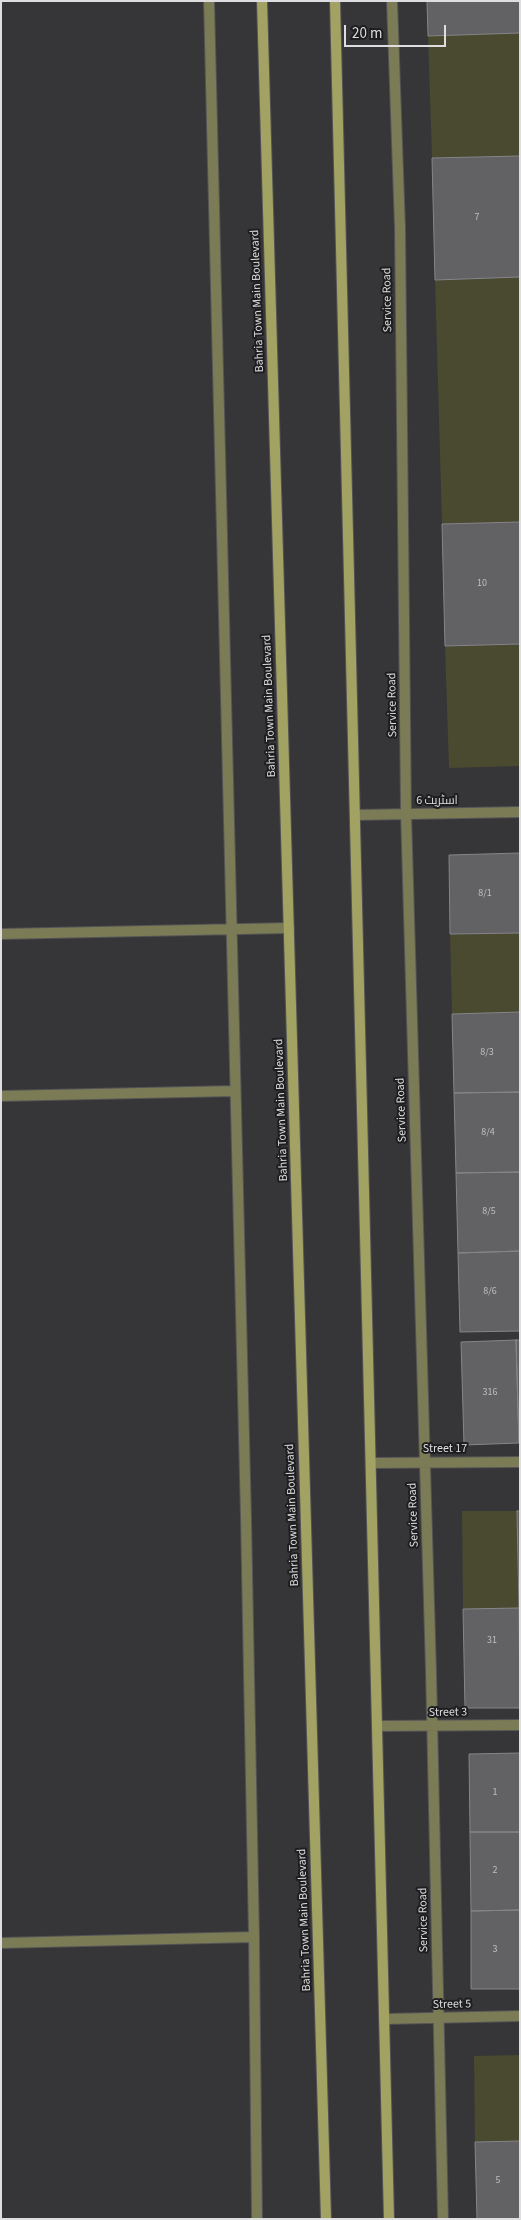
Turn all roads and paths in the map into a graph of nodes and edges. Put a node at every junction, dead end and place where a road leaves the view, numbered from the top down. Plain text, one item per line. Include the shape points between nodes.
1 (208, 1) edge
2 (262, 1) edge
3 (335, 1) edge
4 (392, 1) edge
5 (520, 812) edge
6 (406, 813) junction
7 (355, 815) junction
8 (289, 928) junction
9 (233, 929) junction
10 (1, 934) edge
11 (235, 1091) junction
12 (1, 1096) edge
13 (425, 1462) junction
14 (520, 1462) edge
15 (370, 1463) junction
16 (520, 1725) edge
17 (377, 1726) junction
18 (432, 1726) junction
19 (254, 1937) junction
20 (1, 1942) edge
21 (520, 2016) edge
22 (439, 2018) junction
23 (384, 2020) junction
24 (257, 2219) edge
25 (326, 2219) edge
26 (389, 2219) edge
27 (443, 2219) edge

1 - 9 street
2 - 8 main road, Bahria Town Main Boulevard
3 - 7 main road
4 - 6 street, Service Road via 400,228
5 - 6 street, اسٹریٹ 6
6 - 7 street, اسٹریٹ 6
6 - 13 street, Service Road
7 - 15 main road
8 - 9 street
8 - 25 main road, Bahria Town Main Boulevard
9 - 10 street
9 - 11 street
11 - 12 street
11 - 19 street
13 - 14 street, Street 17
13 - 15 street, Street 17
13 - 18 street, Service Road
15 - 17 main road
16 - 18 street, Street 3
17 - 18 street, Street 3
17 - 23 main road
18 - 22 street, Service Road
19 - 20 street
19 - 24 street
21 - 22 street, Street 5
22 - 23 street, Street 5
22 - 27 street, Service Road
23 - 26 main road

